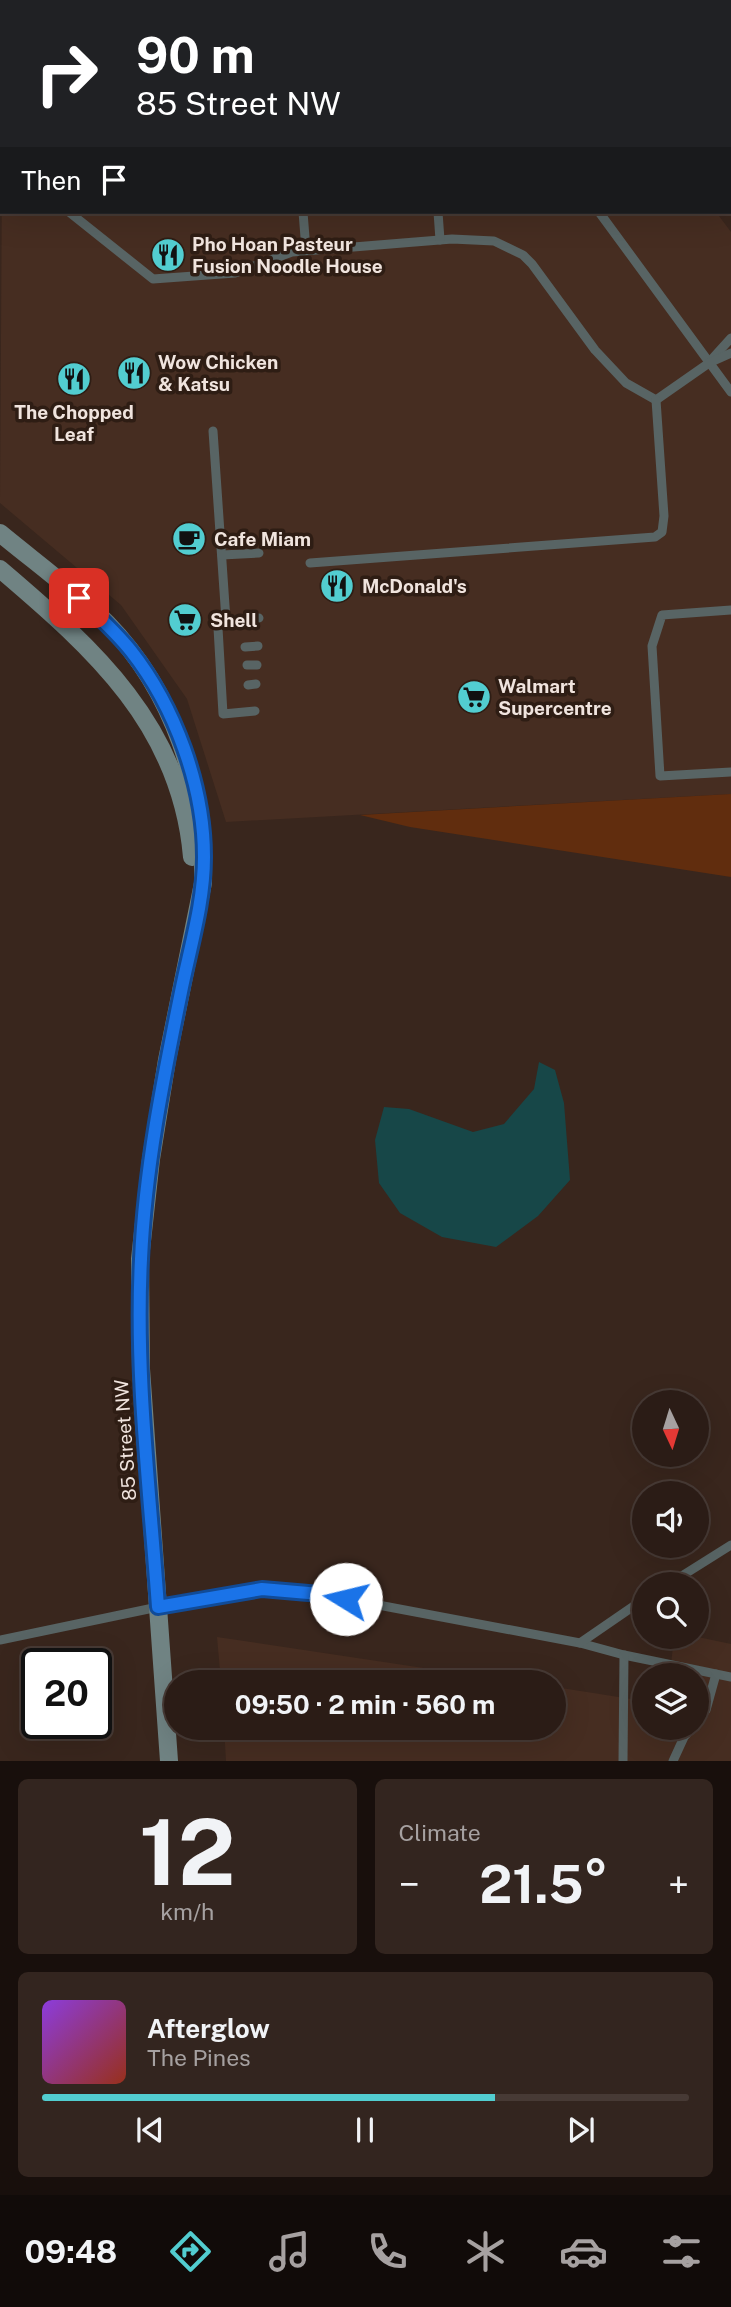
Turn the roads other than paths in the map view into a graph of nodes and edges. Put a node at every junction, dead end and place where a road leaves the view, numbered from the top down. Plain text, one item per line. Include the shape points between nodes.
1 (72, 214) edge
2 (303, 214) edge
3 (438, 214) edge
4 (600, 214) edge
5 (440, 240) junction
6 (306, 250) junction
7 (731, 338) edge
8 (731, 353) edge
9 (709, 363) junction
10 (731, 392) edge
11 (656, 400) junction
12 (213, 431) dead end
13 (0, 533) edge
14 (259, 553) dead end
15 (222, 555) junction
16 (310, 563) dead end
17 (0, 569) edge
18 (731, 610) edge
19 (259, 618) dead end
20 (226, 620) junction
21 (258, 646) dead end
22 (246, 647) dead end
23 (255, 712) dead end
24 (731, 772) edge
25 (189, 952) junction
26 (731, 1545) edge
27 (688, 1572) edge
28 (158, 1607) junction
29 (632, 1608) edge
30 (0, 1640) edge
31 (580, 1643) junction
32 (624, 1655) junction
33 (716, 1674) junction
34 (731, 1677) edge
35 (709, 1699) edge
36 (683, 1740) edge
37 (169, 1761) edge
38 (623, 1761) edge
39 (673, 1761) edge

1 - 6 lane via 153,279 235,273
2 - 6 lane
3 - 5 lane
4 - 9 lane
5 - 6 lane
5 - 11 lane via 494,242 523,255 595,350 626,383
7 - 9 lane
8 - 9 lane
9 - 10 lane
9 - 11 lane
11 - 16 lane via 664,516 662,533 655,537
12 - 15 lane
13 - 25 street, 85 Street NW via 123,642 151,681 178,735 196,790 204,854 201,900
14 - 15 lane
15 - 20 lane
17 - 25 street, 85 Street NW via 101,660 166,757 185,807 190,838 193,897
18 - 24 lane via 662,615 652,646 660,776
19 - 20 lane
20 - 23 lane via 218,628 225,687 223,714
21 - 22 lane
25 - 28 street, 85 Street NW via 151,1158 141,1259 141,1369
26 - 27 lane
28 - 30 lane
28 - 31 lane via 262,1589 320,1594
28 - 37 street, 85 Street NW
29 - 31 lane
31 - 32 lane
32 - 33 lane
32 - 38 lane
33 - 34 lane
33 - 35 lane
36 - 39 lane

